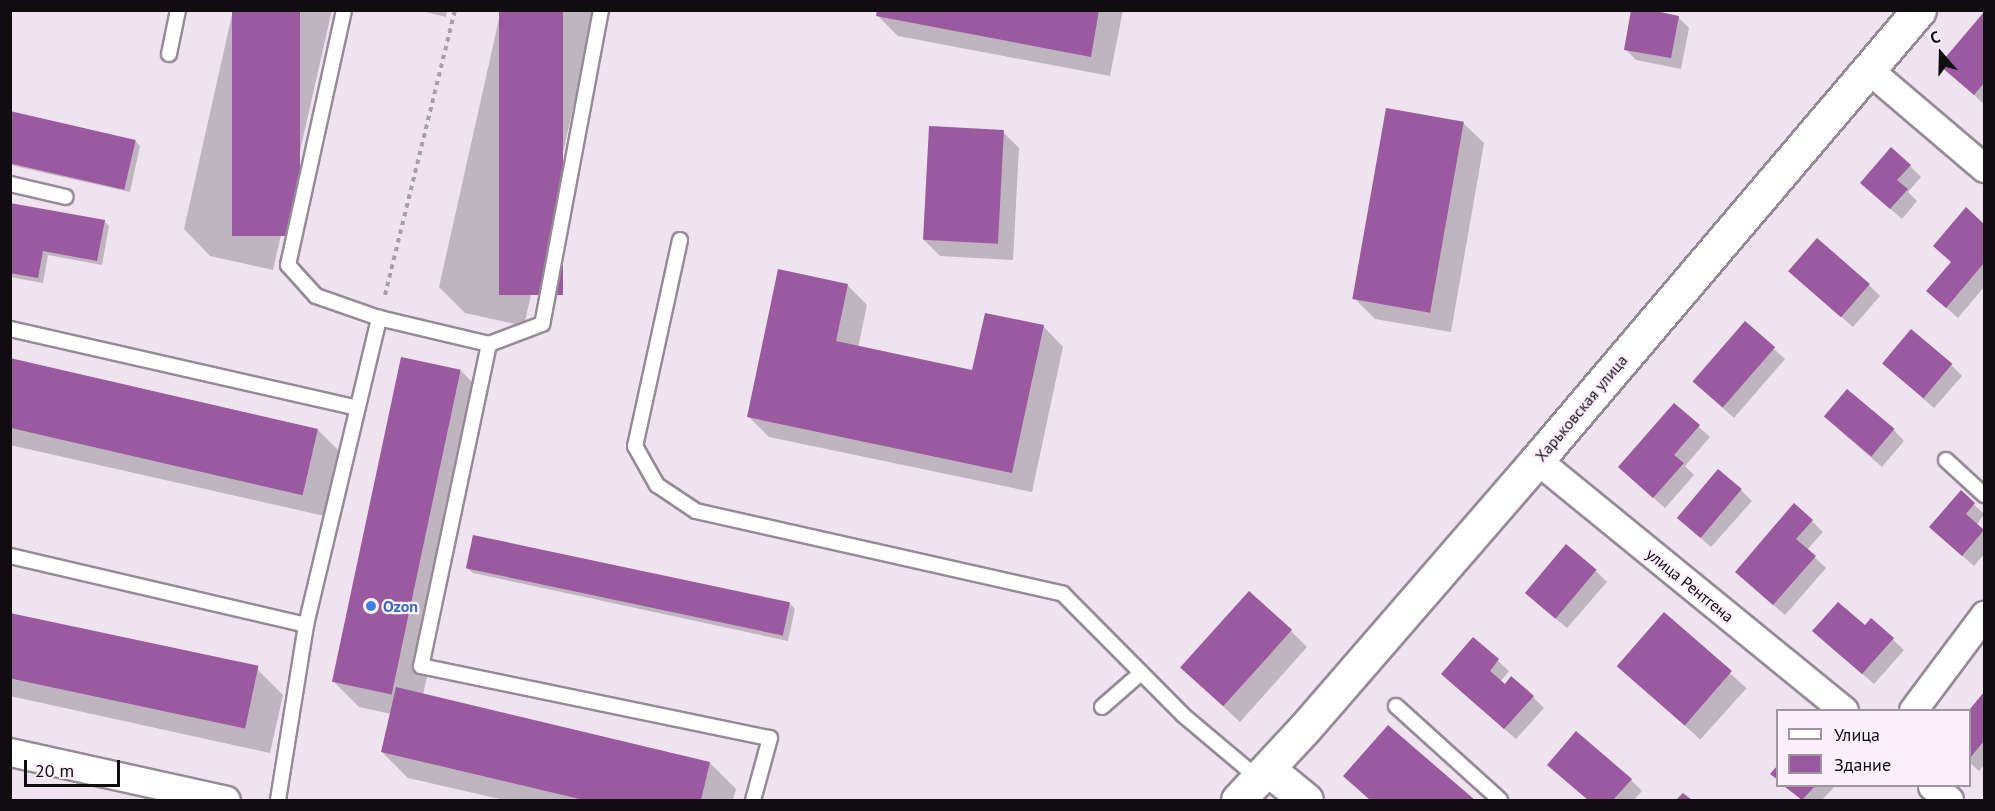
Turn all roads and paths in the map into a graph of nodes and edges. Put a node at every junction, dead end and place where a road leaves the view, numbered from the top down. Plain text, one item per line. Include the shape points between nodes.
1 (178, 10) edge
2 (344, 10) edge
3 (455, 10) edge
4 (600, 10) edge
5 (1919, 10) edge
6 (170, 54) dead end
7 (1869, 70) junction
8 (1984, 168) edge
9 (10, 184) edge
10 (66, 197) dead end
11 (680, 240) dead end
12 (379, 318) junction
13 (10, 329) edge
14 (489, 344) junction
15 (357, 408) junction
16 (1537, 460) junction
17 (1946, 460) dead end
18 (1984, 495) edge
19 (10, 556) edge
20 (1984, 615) edge
21 (306, 625) junction
22 (1141, 673) junction
23 (1102, 706) dead end
24 (1396, 706) dead end
25 (1842, 709) edge
26 (1914, 709) edge
27 (10, 752) edge
28 (1255, 783) edge
29 (1933, 787) edge
30 (158, 793) edge
31 (226, 801) edge
32 (278, 801) edge
33 (753, 801) edge
34 (1306, 801) edge
35 (1500, 801) edge
36 (1949, 801) edge

1 - 6 lane
2 - 12 lane via 288,266 316,296
3 - 12 path
4 - 14 lane via 542,324
5 - 7 street, Харьковская улица
7 - 8 street
7 - 16 street, Харьковская улица
9 - 10 lane
11 - 22 lane via 634,446 657,485 696,511 1063,594
12 - 14 lane
12 - 15 lane
13 - 15 lane
14 - 33 lane via 421,666 770,738
15 - 21 lane
16 - 25 street, улица Рентгена
16 - 28 street, Харьковская улица
17 - 18 lane
19 - 21 lane
20 - 26 street
21 - 32 lane
22 - 23 lane
22 - 28 lane
24 - 35 lane
27 - 30 street
28 - 34 street
29 - 36 street
30 - 31 street

